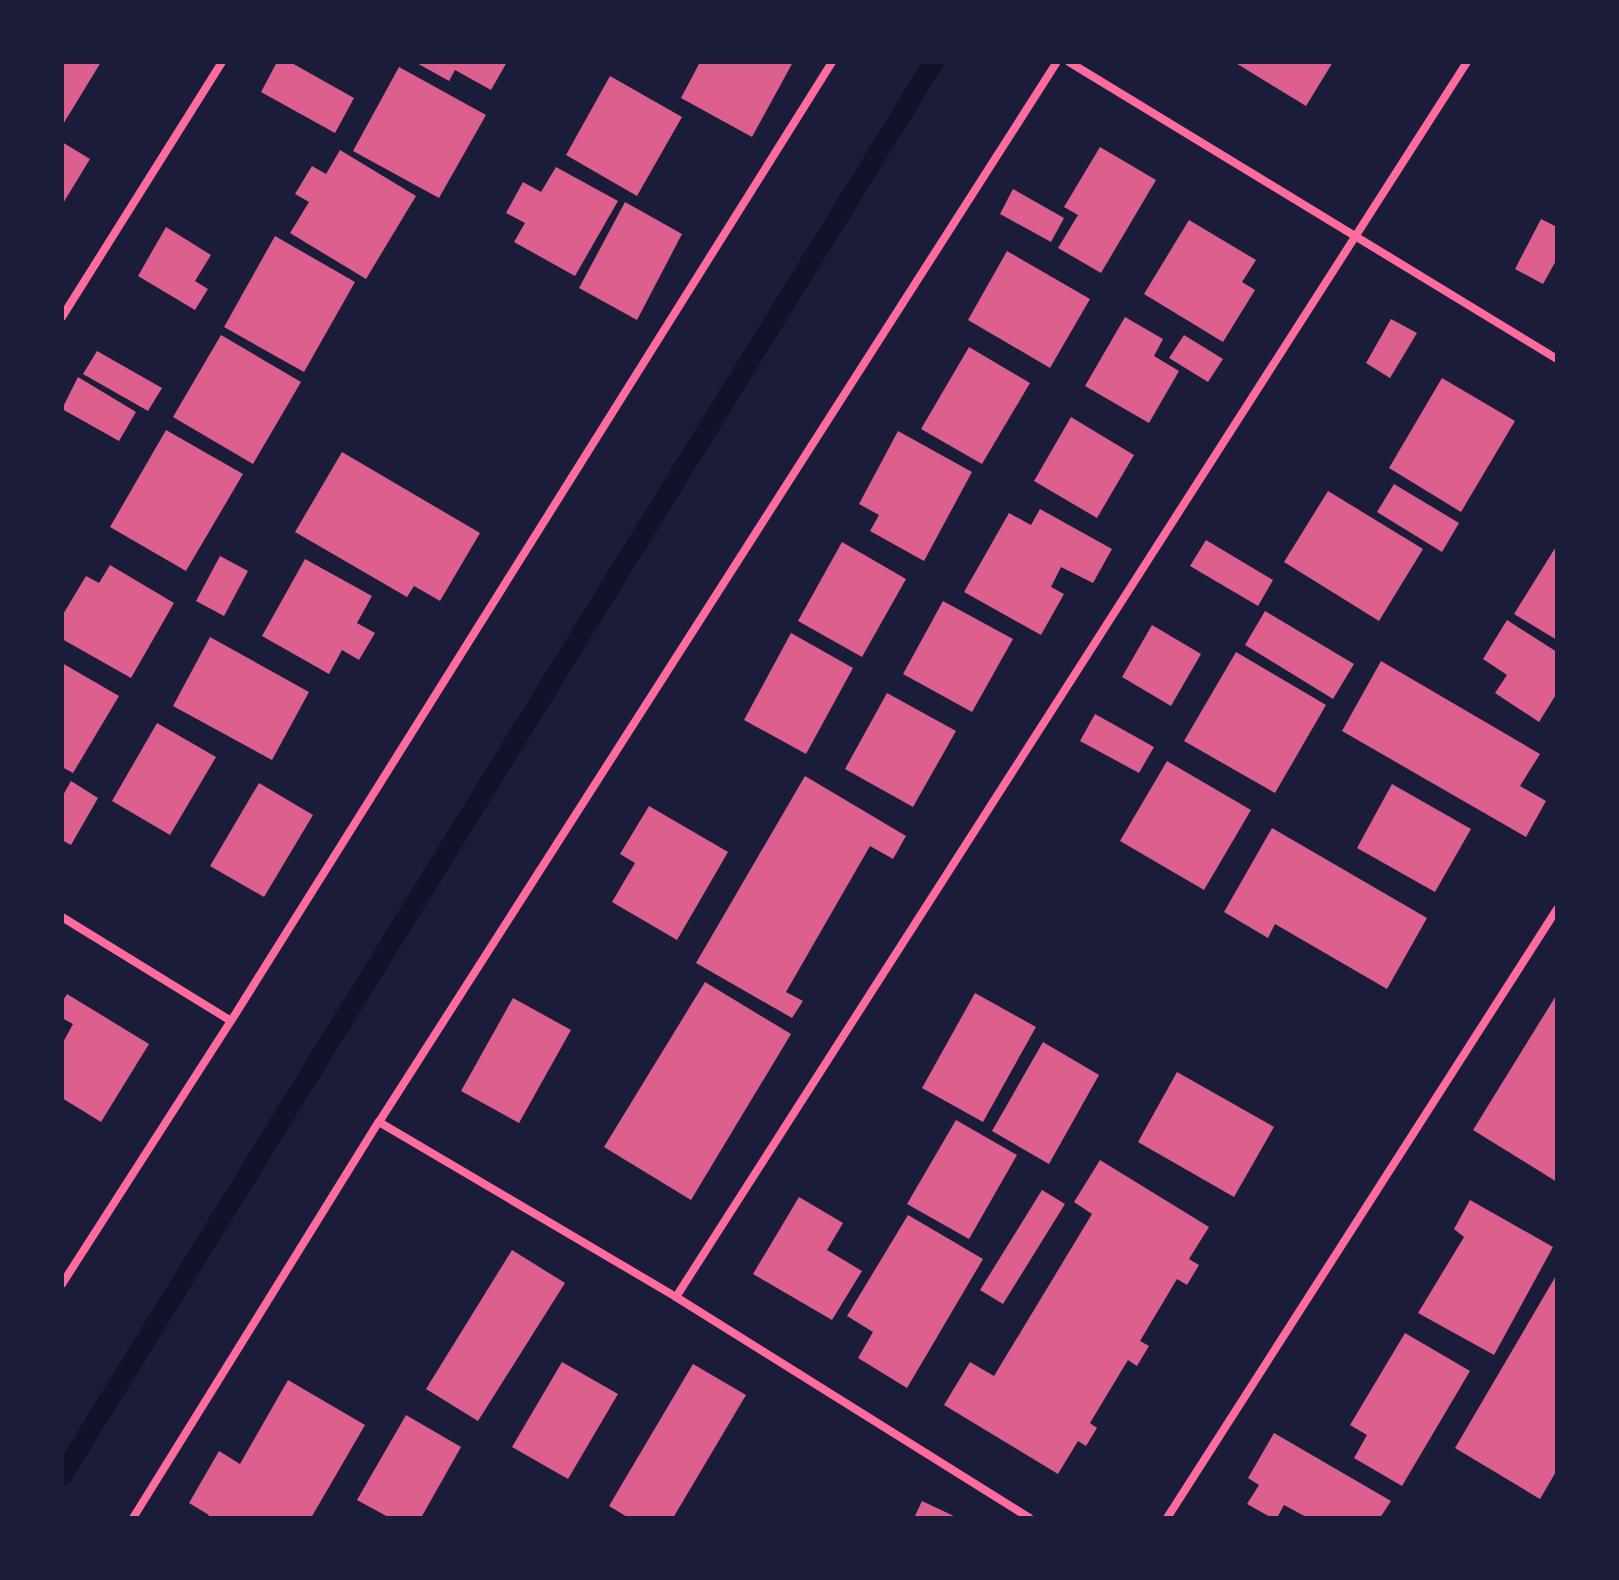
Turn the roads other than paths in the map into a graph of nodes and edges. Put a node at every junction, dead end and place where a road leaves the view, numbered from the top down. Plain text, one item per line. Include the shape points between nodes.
1 (222, 62) edge
2 (832, 62) edge
3 (1057, 62) edge
4 (1069, 62) edge
5 (1467, 62) edge
6 (1358, 236) junction
7 (62, 317) edge
8 (1557, 359) edge
9 (1557, 909) edge
10 (62, 917) edge
11 (231, 1021) junction
12 (379, 1122) junction
13 (62, 1284) edge
14 (676, 1297) junction
15 (133, 1518) edge
16 (1030, 1518) edge
17 (1167, 1518) edge

1 - 7 street
2 - 11 street
3 - 12 street
4 - 6 street
5 - 6 street
6 - 8 street
6 - 14 street
9 - 17 street
10 - 11 street
11 - 13 street
12 - 14 street
12 - 15 street
14 - 16 street

